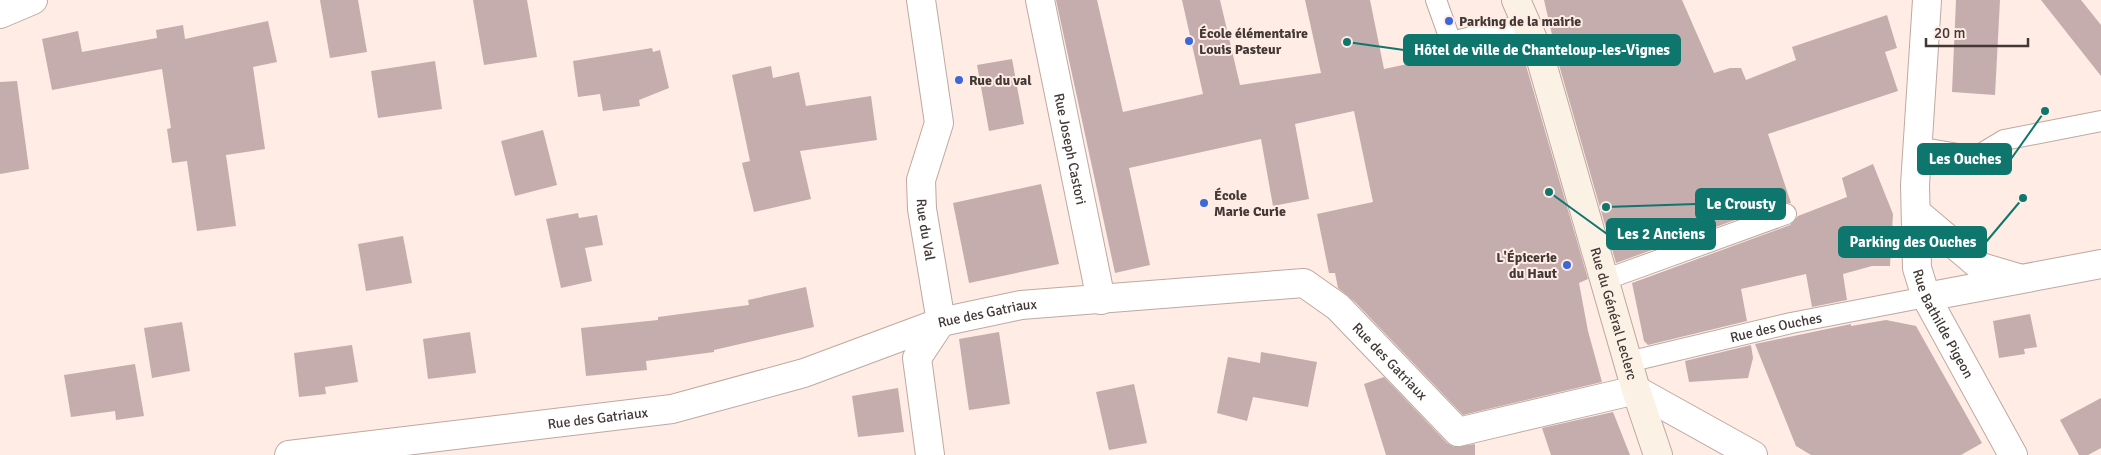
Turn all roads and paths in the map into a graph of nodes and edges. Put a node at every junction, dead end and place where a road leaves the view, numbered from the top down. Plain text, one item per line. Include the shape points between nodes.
1 (33, 0) edge
2 (920, 0) edge
3 (1040, 0) edge
4 (1436, 0) edge
5 (1927, 0) edge
6 (1521, 12) edge
7 (0, 14) edge
8 (2101, 121) edge
9 (1917, 147) junction
10 (1916, 212) junction
11 (1786, 214) dead end
12 (2101, 264) edge
13 (2020, 279) junction
14 (1604, 280) junction
15 (1926, 297) junction
16 (1100, 300) junction
17 (940, 322) junction
18 (1628, 362) junction
19 (1636, 390) junction
20 (289, 455) edge
21 (930, 455) edge
22 (1658, 455) edge
23 (1753, 455) edge
24 (2013, 455) edge

1 - 7 street
2 - 17 street, Rue du Val via 939,123 921,180 922,209
3 - 16 street, Rue Joseph Castori
4 - 6 lane via 1451,42
5 - 9 street, Rue Bathilde Pigeon
6 - 14 main road, Rue du Général Leclerc via 1539,53
8 - 9 lane via 2004,140 1976,157
9 - 10 street, Rue Bathilde Pigeon
10 - 13 street via 1981,267
10 - 15 street, Rue Bathilde Pigeon via 1917,268
11 - 14 lane
12 - 13 street
13 - 15 street
14 - 18 main road, Rue du Général Leclerc
15 - 18 lane, Rue des Ouches
15 - 24 street, Rue Bathilde Pigeon
16 - 17 street, Rue des Gatriaux via 1021,305
16 - 19 street, Rue des Gatriaux via 1304,283 1338,307 1458,432
17 - 20 street, Rue des Gatriaux via 804,373 672,409
17 - 21 street via 917,358
18 - 19 main road, Rue du Général Leclerc
19 - 22 main road, Rue du Général Leclerc
19 - 23 street

